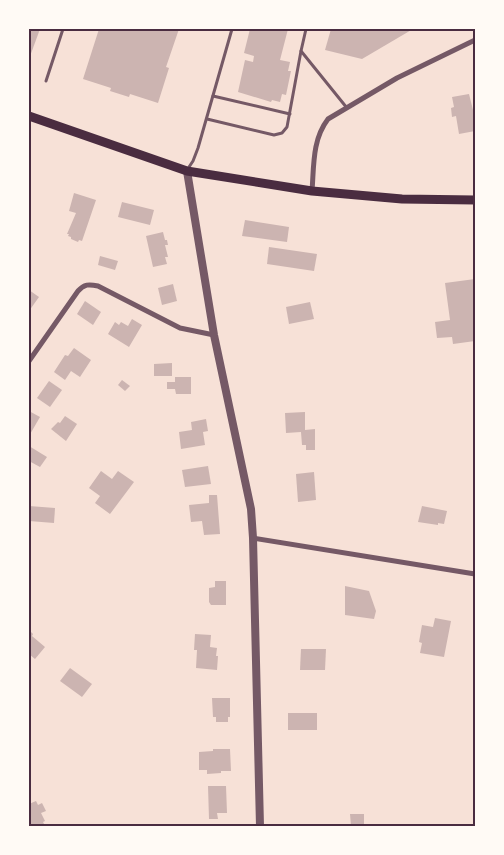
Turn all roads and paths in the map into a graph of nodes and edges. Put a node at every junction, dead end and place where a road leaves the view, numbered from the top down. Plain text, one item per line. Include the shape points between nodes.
1 (62, 29) edge
2 (232, 29) edge
3 (306, 29) edge
4 (475, 40) edge
5 (301, 50) junction
6 (46, 81) dead end
7 (213, 96) junction
8 (346, 108) junction
9 (290, 114) junction
10 (29, 116) edge
11 (207, 119) junction
12 (186, 171) junction
13 (312, 191) junction
14 (475, 200) edge
15 (214, 335) junction
16 (29, 361) edge
17 (253, 538) junction
18 (475, 574) edge
19 (260, 826) edge

1 - 6 lane
2 - 7 lane
3 - 5 lane
4 - 8 street via 397,78
5 - 8 lane
5 - 9 lane
7 - 9 lane
7 - 11 lane
8 - 13 street via 328,119 319,133
9 - 11 lane via 288,127 274,135
10 - 12 main road
11 - 12 lane via 193,161
12 - 13 main road
12 - 15 street
13 - 14 main road via 402,199
15 - 16 street via 180,328 89,284 78,291
15 - 17 street via 251,509
17 - 18 street
17 - 19 street

